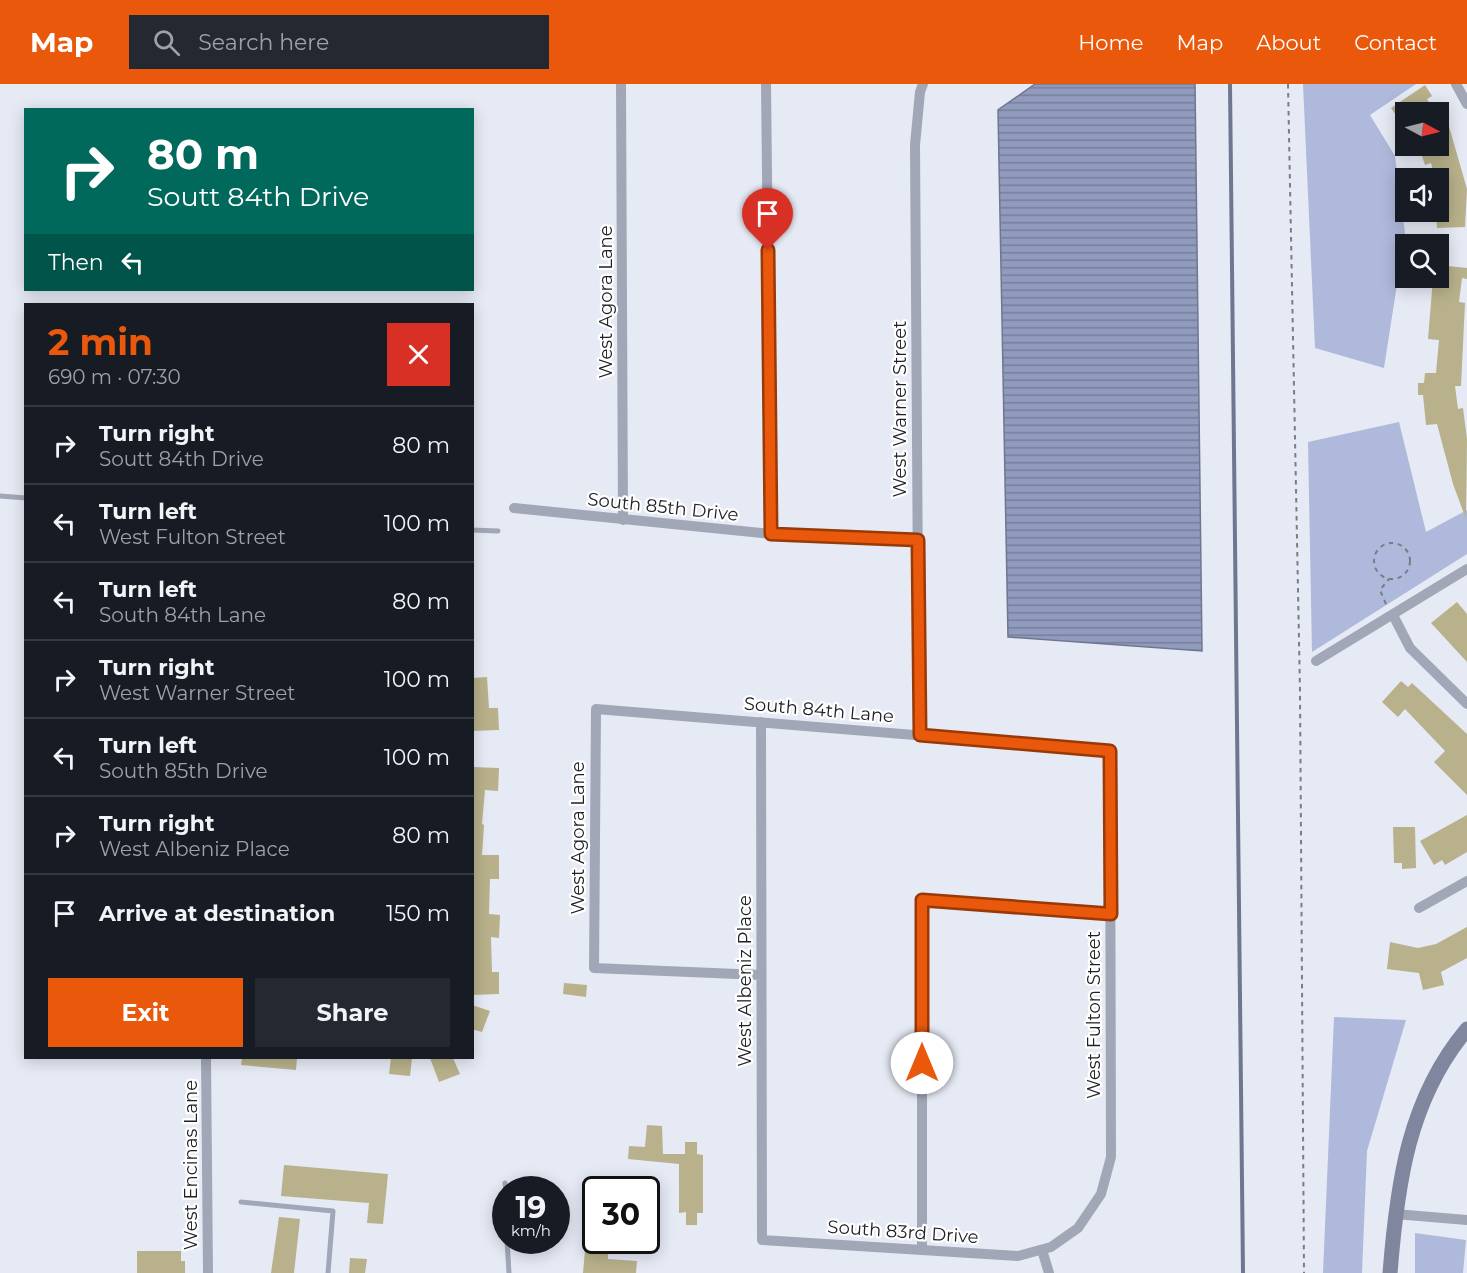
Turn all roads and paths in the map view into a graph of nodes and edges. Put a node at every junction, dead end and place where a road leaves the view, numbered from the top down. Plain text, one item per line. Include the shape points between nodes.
1 (621, 84) edge
2 (766, 84) edge
3 (923, 84) edge
4 (1288, 84) edge
5 (1456, 84) edge
6 (1467, 104) edge
7 (0, 496) edge
8 (24, 498) edge
9 (514, 508) dead end
10 (623, 520) junction
11 (474, 530) edge
12 (498, 531) dead end
13 (771, 534) junction
14 (918, 540) junction
15 (1467, 569) edge
16 (1389, 579) junction
17 (1393, 615) junction
18 (1316, 661) dead end
19 (1467, 704) edge
20 (596, 709) joint
21 (761, 722) junction
22 (920, 735) junction
23 (1110, 751) joint
24 (1467, 881) edge
25 (1419, 908) dead end
26 (1111, 914) junction
27 (761, 975) junction
28 (1467, 1029) edge
29 (206, 1059) edge
30 (241, 1202) dead end
31 (1395, 1214) junction
32 (1467, 1220) edge
33 (762, 1240) joint
34 (922, 1250) junction
35 (1042, 1250) junction
36 (508, 1254) edge
37 (208, 1273) edge
38 (328, 1273) edge
39 (509, 1273) edge
40 (1049, 1273) edge
41 (1304, 1273) edge
42 (1390, 1273) edge

1 - 10 street, West Agora Lane
2 - 13 street
3 - 14 street, West Warner Street via 915,145
4 - 41 path via 1300,691
5 - 6 street
7 - 8 lane
9 - 10 street, South 85th Drive
10 - 13 street, South 85th Drive
11 - 12 lane
13 - 14 street, South 85th Drive
14 - 22 street, West Warner Street
15 - 17 street
16 - 16 path via 1405,574 1409,564 1406,550 1395,543 1381,547 1374,561 1377,572
16 - 17 path via 1380,590
17 - 18 street
17 - 19 street via 1410,648
20 - 21 street, South 84th Lane
20 - 27 street, West Agora Lane via 594,968
21 - 22 street, South 84th Lane
21 - 27 street, West Albeniz Place
22 - 23 street, South 84th Lane
23 - 26 street, West Fulton Street
24 - 25 street
26 - 34 street via 922,900
26 - 35 street, West Fulton Street via 1111,1156 1101,1194 1078,1228
27 - 33 street, West Albeniz Place
28 - 31 street via 1424,1095 1408,1146
29 - 37 street, West Encinas Lane
30 - 38 lane via 333,1211
31 - 32 street
31 - 42 street
33 - 34 street, South 83rd Drive
34 - 35 street, South 83rd Drive via 1018,1256
35 - 40 street
36 - 39 lane

